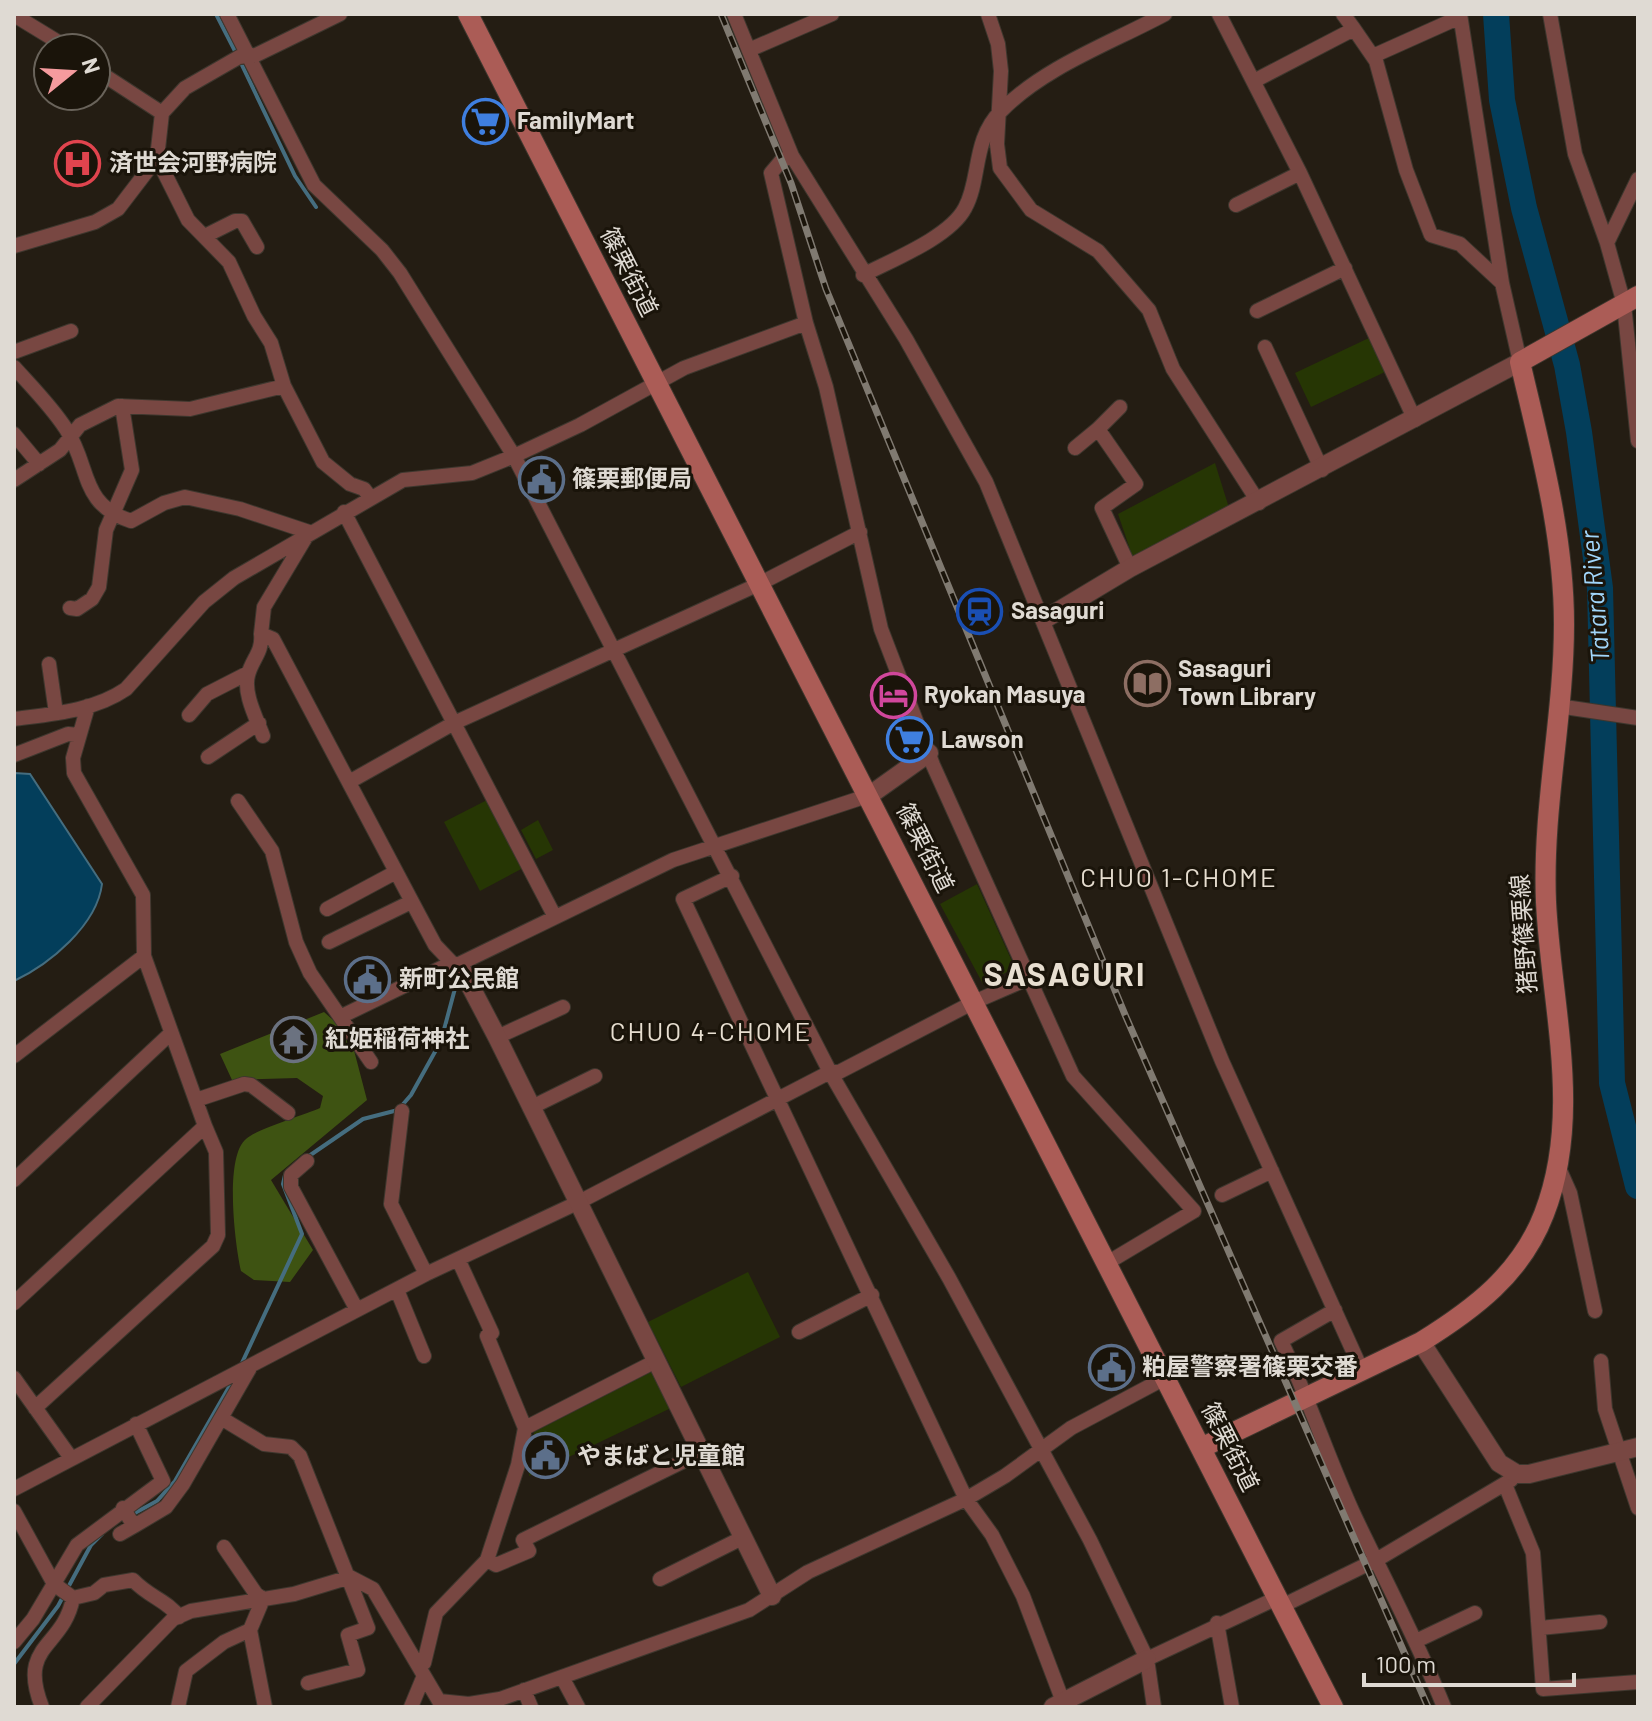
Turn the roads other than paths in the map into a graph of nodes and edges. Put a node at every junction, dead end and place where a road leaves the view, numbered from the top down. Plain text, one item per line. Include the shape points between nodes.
1 (227, 14) edge
2 (340, 14) edge
3 (468, 14) edge
4 (734, 14) edge
5 (832, 14) edge
6 (988, 14) edge
7 (1165, 14) edge
8 (1219, 14) edge
9 (1343, 14) edge
10 (1550, 14) edge
11 (14, 15) edge
12 (1460, 15) edge
13 (1354, 29) junction
14 (42, 32) edge
15 (749, 50) junction
16 (1373, 56) junction
17 (248, 57) junction
18 (112, 80) edge
19 (1254, 81) junction
20 (162, 113) junction
21 (998, 113) junction
22 (792, 156) junction
23 (157, 158) junction
24 (1300, 173) junction
25 (1638, 179) edge
26 (1236, 205) dead end
27 (205, 236) junction
28 (1607, 243) junction
29 (14, 246) edge
30 (257, 247) dead end
31 (1345, 268) junction
32 (863, 275) junction
33 (1502, 283) junction
34 (1626, 303) edge
35 (1257, 311) dead end
36 (806, 323) junction
37 (71, 331) dead end
38 (1265, 347) dead end
39 (14, 352) edge
40 (1524, 359) junction
41 (14, 367) edge
42 (656, 383) junction
43 (284, 386) junction
44 (122, 406) junction
45 (1120, 407) dead end
46 (1415, 420) junction
47 (1098, 429) junction
48 (14, 434) edge
49 (70, 436) junction
50 (1638, 441) edge
51 (1075, 448) dead end
52 (514, 456) junction
53 (39, 464) junction
54 (1322, 470) junction
55 (14, 480) edge
56 (370, 497) junction
57 (1259, 503) junction
58 (344, 512) junction
59 (111, 514) junction
60 (309, 532) junction
61 (860, 532) junction
62 (1130, 568) junction
63 (759, 584) junction
64 (70, 608) dead end
65 (1045, 619) junction
66 (261, 634) junction
67 (615, 650) junction
68 (49, 664) dead end
69 (248, 673) junction
70 (88, 706) junction
71 (1563, 707) junction
72 (56, 713) junction
73 (189, 715) dead end
74 (1638, 718) edge
75 (14, 719) edge
76 (454, 723) junction
77 (78, 735) junction
78 (929, 753) junction
79 (14, 755) edge
80 (208, 757) dead end
81 (349, 782) junction
82 (870, 795) junction
83 (238, 801) dead end
84 (716, 843) junction
85 (396, 872) junction
86 (732, 876) junction
87 (411, 902) junction
88 (327, 909) dead end
89 (555, 917) junction
90 (329, 942) dead end
91 (144, 956) junction
92 (455, 966) junction
93 (1027, 979) junction
94 (974, 1002) junction
95 (563, 1007) dead end
96 (342, 1016) junction
97 (171, 1033) junction
98 (497, 1037) junction
99 (14, 1056) edge
100 (371, 1062) dead end
101 (830, 1072) junction
102 (595, 1076) dead end
103 (778, 1098) junction
104 (196, 1100) junction
105 (530, 1108) junction
106 (402, 1111) dead end
107 (288, 1113) dead end
108 (205, 1126) junction
109 (307, 1161) dead end
110 (1558, 1166) junction
111 (1272, 1171) junction
112 (14, 1180) edge
113 (1222, 1195) dead end
114 (577, 1203) junction
115 (458, 1259) junction
116 (1107, 1263) junction
117 (426, 1274) junction
118 (397, 1290) junction
119 (872, 1295) junction
120 (14, 1303) edge
121 (357, 1310) junction
122 (1335, 1310) junction
123 (1595, 1311) dead end
124 (799, 1332) dead end
125 (1421, 1342) junction
126 (424, 1356) dead end
127 (1601, 1361) dead end
128 (654, 1362) junction
129 (251, 1366) junction
130 (1362, 1371) junction
131 (14, 1378) edge
132 (1165, 1378) junction
133 (1307, 1395) junction
134 (35, 1408) junction
135 (221, 1418) junction
136 (136, 1424) junction
137 (525, 1428) junction
138 (1201, 1448) junction
139 (1629, 1449) edge
140 (1041, 1450) junction
141 (700, 1453) junction
142 (71, 1458) junction
143 (1511, 1480) junction
144 (14, 1489) edge
145 (966, 1499) junction
146 (123, 1508) junction
147 (1638, 1508) edge
148 (14, 1511) edge
149 (134, 1526) junction
150 (120, 1534) dead end
151 (742, 1538) junction
152 (224, 1547) dead end
153 (1378, 1559) junction
154 (487, 1560) junction
155 (350, 1577) junction
156 (660, 1579) dead end
157 (54, 1584) junction
158 (772, 1596) junction
159 (73, 1598) junction
160 (263, 1599) junction
161 (1279, 1602) junction
162 (1475, 1613) dead end
163 (179, 1617) junction
164 (1600, 1622) dead end
165 (1217, 1623) junction
166 (1540, 1628) junction
167 (250, 1630) junction
168 (1416, 1641) junction
169 (14, 1642) edge
170 (1147, 1659) junction
171 (424, 1670) junction
172 (562, 1677) junction
173 (1638, 1682) edge
174 (308, 1683) dead end
175 (524, 1690) junction
176 (491, 1704) edge
177 (1060, 1705) edge
178 (42, 1707) edge
179 (87, 1707) edge
180 (178, 1707) edge
181 (265, 1707) edge
182 (411, 1707) edge
183 (531, 1707) edge
184 (578, 1707) edge
185 (1154, 1707) edge
186 (1232, 1707) edge
187 (1333, 1707) edge
188 (1444, 1707) edge

1 - 17 street
2 - 17 street
3 - 42 main road, 篠栗街道
4 - 15 street
5 - 15 street
6 - 21 street via 1001,71
7 - 21 street via 1028,87
8 - 19 street
9 - 13 street
10 - 28 street via 1575,154
11 - 14 street
12 - 16 street
12 - 33 street
13 - 16 street
13 - 19 street
15 - 22 street
16 - 33 street via 1431,235 1460,244
17 - 20 street via 185,88
17 - 52 street via 314,185 400,273
18 - 20 street
19 - 24 street
20 - 23 street
21 - 32 street via 976,156 965,209 947,228
21 - 57 street via 1000,168 1031,210 1098,251 1149,310 1173,369
22 - 32 street
22 - 36 street via 771,173
23 - 27 street via 188,220
23 - 29 street via 118,209 95,222
24 - 26 street
24 - 31 street
25 - 28 street
27 - 30 street via 242,221
27 - 43 street via 229,262 271,343
28 - 34 street
31 - 35 street
31 - 46 street
32 - 65 street via 906,339 986,482
33 - 40 street
34 - 40 main road
34 - 50 street
36 - 42 street
36 - 61 street
37 - 39 street
38 - 54 street
40 - 46 street
40 - 71 main road, 猪野篠栗線 via 1560,545
41 - 49 street
42 - 52 street
42 - 63 main road, 篠栗街道
43 - 44 street via 190,409
43 - 56 street via 323,462
44 - 49 street via 80,425
44 - 59 street via 132,470
45 - 47 street
46 - 54 street
47 - 51 street
47 - 62 street via 1136,484 1102,508
48 - 53 street
49 - 53 street
49 - 59 street via 96,500
52 - 56 street via 472,473 403,480
52 - 67 street
53 - 55 street
54 - 57 street
56 - 58 street
57 - 62 street
58 - 60 street
58 - 76 street
59 - 60 street via 131,521 185,497
59 - 64 street via 99,587 92,599
60 - 66 street via 264,607
60 - 70 street via 234,578 204,602 126,689
61 - 63 street
61 - 78 street via 881,629
62 - 65 street
63 - 67 street
63 - 82 main road, 篠栗街道
65 - 111 street via 1122,818
66 - 69 street via 257,659
66 - 81 street via 273,639
67 - 76 street
67 - 84 street
68 - 72 street
69 - 73 street via 207,694
69 - 80 street via 261,730
70 - 72 street
70 - 77 street
71 - 74 street
71 - 110 main road, 猪野篠栗線 via 1545,836 1563,1103
72 - 75 street
76 - 81 street
76 - 89 street
77 - 79 street
77 - 91 street via 74,773 143,895
78 - 82 street
78 - 93 street
81 - 85 street
82 - 84 street
82 - 94 main road, 篠栗街道
83 - 96 street via 272,851 305,962
84 - 86 street
84 - 89 street
85 - 87 street
85 - 88 street
86 - 101 street
86 - 103 street via 683,899
87 - 90 street
87 - 92 street via 435,945
89 - 92 street
91 - 97 street
91 - 99 street
92 - 96 street
92 - 98 street
93 - 94 street
93 - 116 street via 1073,1076 1194,1211
94 - 101 street
94 - 116 main road, 篠栗街道
95 - 98 street
96 - 100 street
97 - 104 street
97 - 112 street
98 - 105 street
101 - 103 street
101 - 140 street
102 - 105 street
103 - 114 street
103 - 119 street
104 - 107 street via 244,1084
104 - 108 street
105 - 114 street
106 - 117 street via 391,1204
108 - 120 street
108 - 134 street via 216,1152 218,1235 213,1246
109 - 121 street via 291,1175 291,1187
110 - 123 street via 1570,1193
110 - 125 main road, 猪野篠栗線 via 1545,1213 1522,1258 1489,1295
111 - 113 street
111 - 122 street
114 - 115 street
114 - 128 street
115 - 117 street
115 - 137 street via 492,1333 487,1336
116 - 132 main road, 篠栗街道
117 - 118 street
118 - 121 street
118 - 126 street
119 - 124 street
119 - 145 street
121 - 129 street
122 - 130 street
122 - 133 street via 1281,1341
125 - 130 main road, 猪野篠栗線
125 - 143 street
127 - 139 street via 1605,1409
128 - 137 street
128 - 141 street
129 - 135 street
129 - 136 street
130 - 133 main road, 猪野篠栗線
131 - 134 street
132 - 138 main road, 篠栗街道
132 - 140 street
133 - 138 main road, 猪野篠栗線
133 - 153 street via 1316,1428
134 - 142 street
135 - 149 street via 166,1507
135 - 155 street via 254,1440 291,1447 300,1456
136 - 142 street
136 - 146 street via 163,1481
137 - 154 street
138 - 161 main road, 篠栗街道
139 - 143 street
139 - 147 street
140 - 145 street
140 - 170 street
141 - 151 street
141 - 154 street via 523,1540 529,1551 496,1565
142 - 144 street
143 - 153 street
143 - 166 street via 1533,1553
145 - 158 street via 808,1572
145 - 177 street via 992,1535 1023,1596
146 - 149 street
146 - 157 street via 77,1545
148 - 157 street
149 - 150 street
151 - 156 street
151 - 158 street
152 - 160 street
153 - 161 street
153 - 168 street
154 - 171 street via 436,1613
155 - 160 street
155 - 171 street via 373,1589
155 - 174 street via 368,1628 348,1635 358,1670
157 - 159 street
157 - 169 street
158 - 172 street via 749,1610
159 - 163 street via 133,1580
159 - 178 street via 32,1670
160 - 163 street
160 - 167 street
161 - 165 street
161 - 187 main road, 篠栗街道
162 - 168 street
163 - 179 street
164 - 166 street
165 - 170 street
165 - 186 street
166 - 173 street via 1543,1689
167 - 180 street via 186,1671
167 - 181 street
168 - 188 street
170 - 177 street
170 - 185 street
171 - 176 street via 439,1701
171 - 182 street
172 - 175 street
172 - 184 street
175 - 176 street
175 - 183 street

